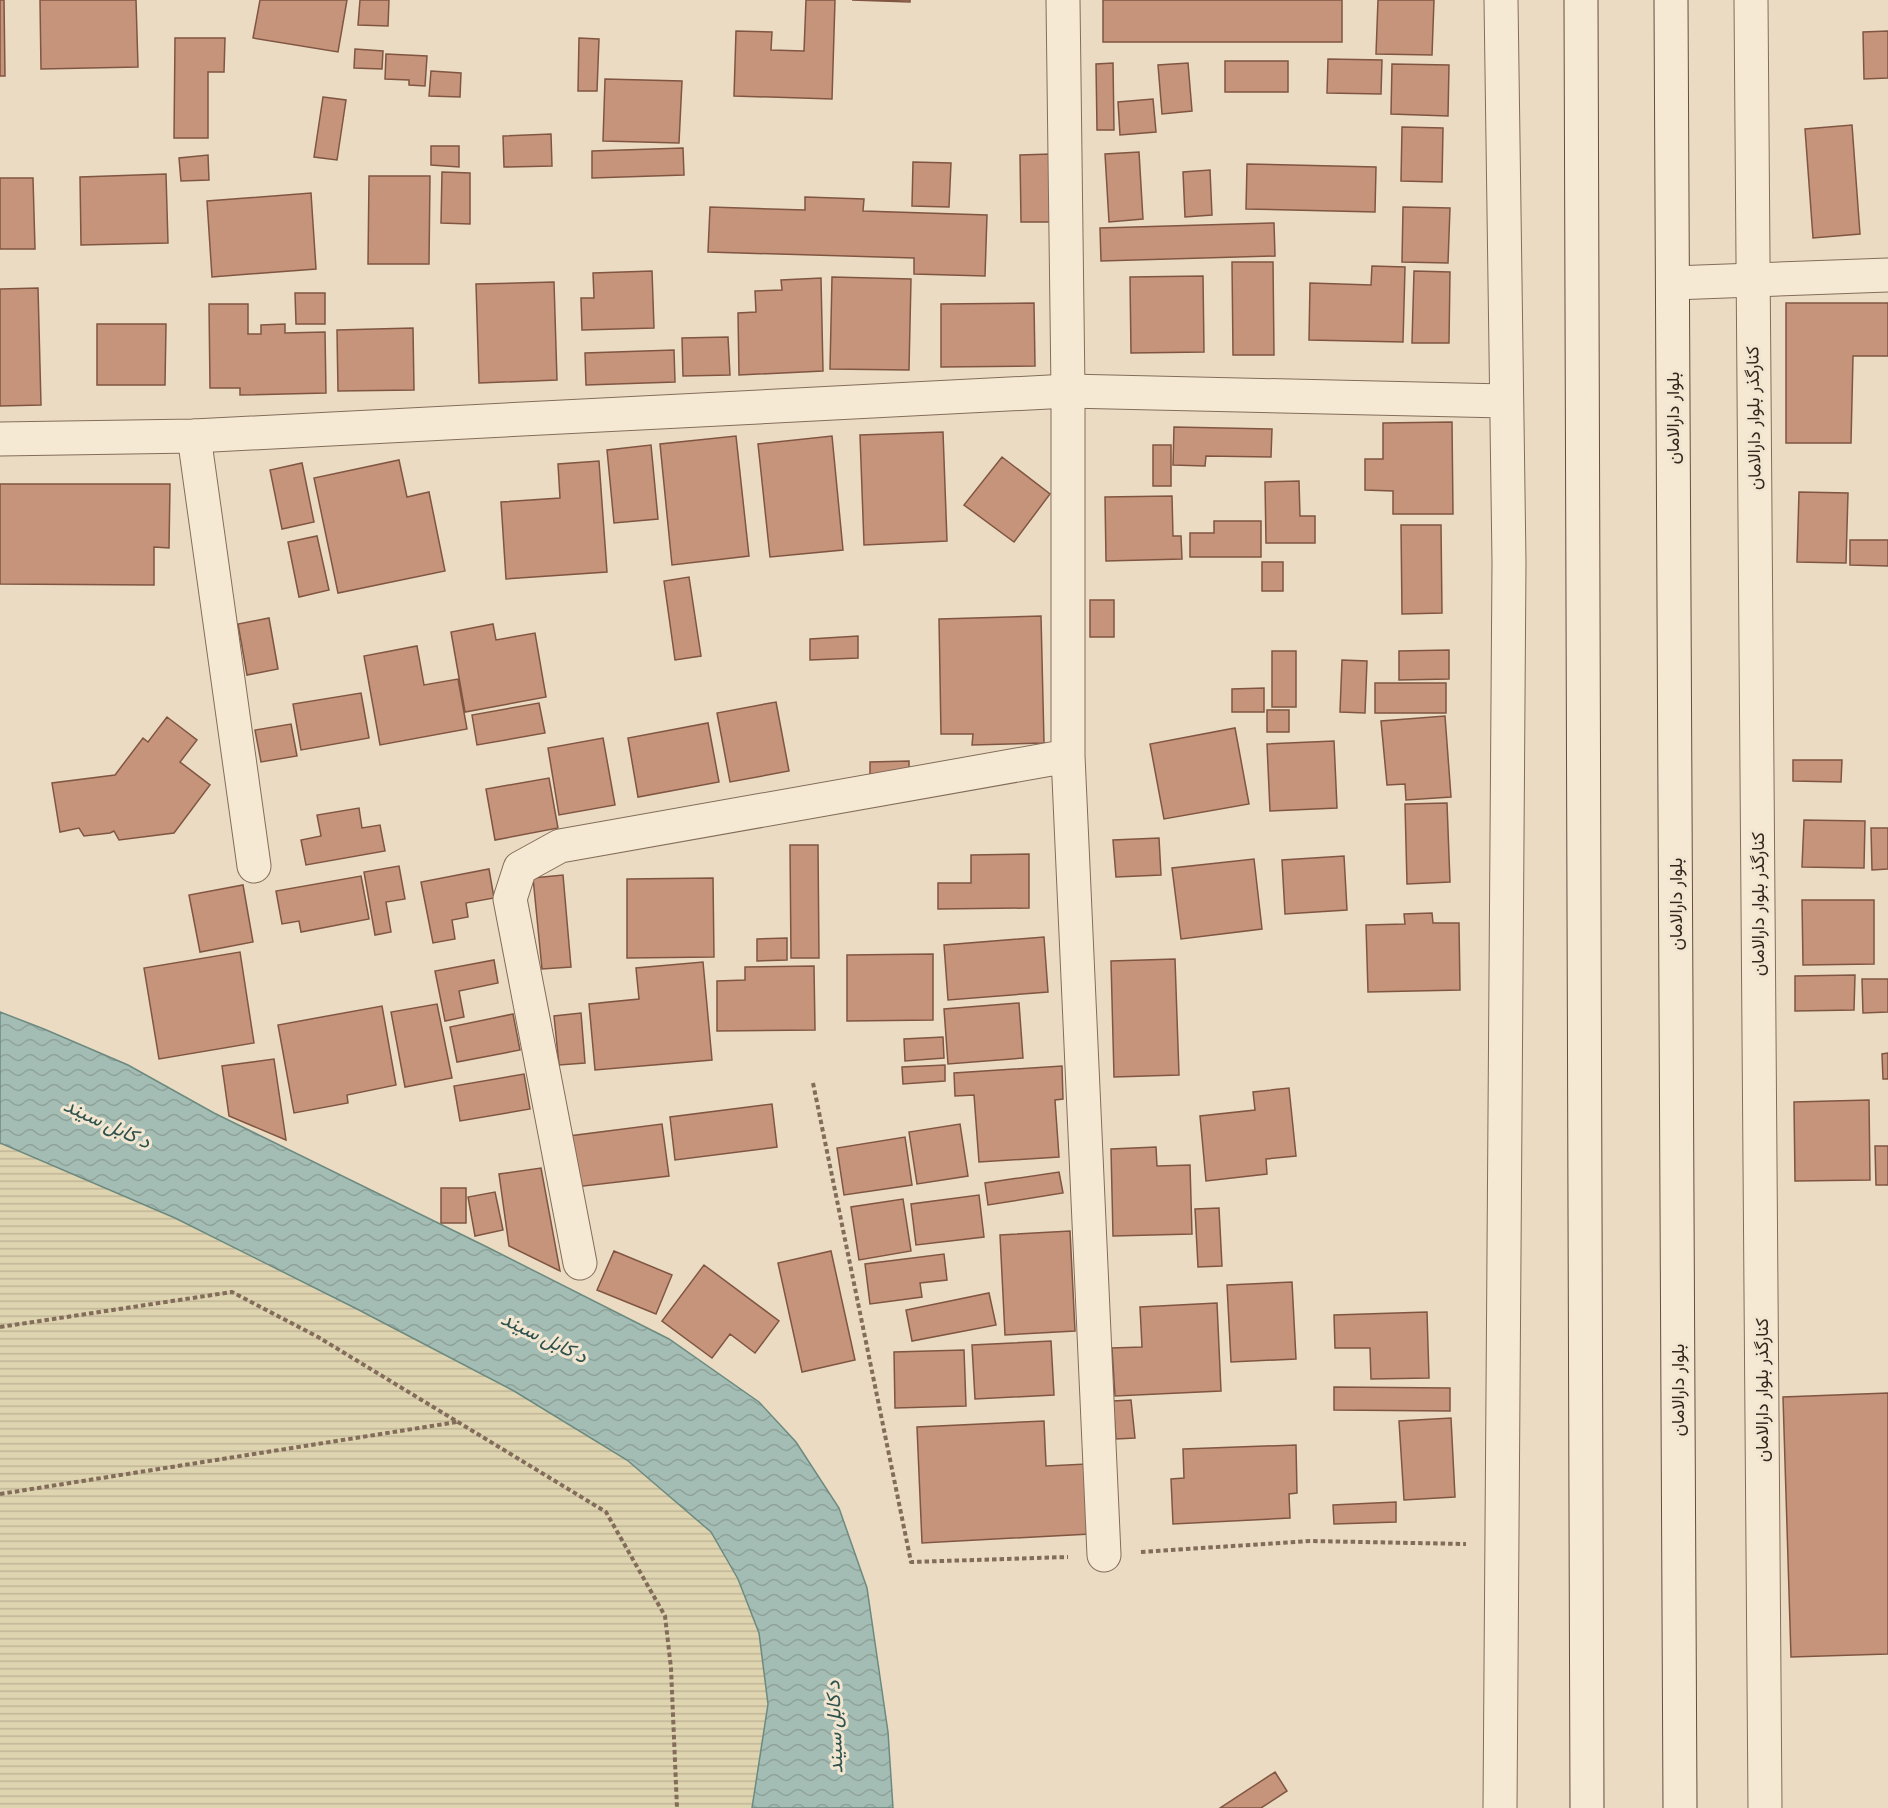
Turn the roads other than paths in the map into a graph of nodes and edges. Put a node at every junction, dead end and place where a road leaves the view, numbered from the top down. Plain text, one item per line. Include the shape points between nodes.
1 (1063, 0) edge
2 (1501, 0) edge
3 (1581, 0) edge
4 (1671, 0) edge
5 (1751, 0) edge
6 (1888, 275) edge
7 (1752, 280) junction
8 (1673, 283) junction
9 (1068, 391) junction
10 (1505, 401) junction
11 (194, 436) junction
12 (0, 439) edge
13 (1068, 756) junction
14 (254, 866) dead end
15 (580, 1263) dead end
16 (1104, 1555) road end
17 (1500, 1808) edge
18 (1587, 1808) edge
19 (1680, 1808) edge
20 (1765, 1808) edge

1 - 9 street
2 - 10 street
3 - 18 street
4 - 8 street, بلوار دارالامان
5 - 7 street, کنارگذر بلوار دارالامان
6 - 7 street
7 - 8 street
7 - 20 street, کنارگذر بلوار دارالامان
8 - 19 street, بلوار دارالامان
9 - 10 street
9 - 11 street
9 - 13 street
10 - 17 street via 1509,574
11 - 12 street
11 - 14 street
13 - 15 street via 560,846 520,868 510,899
13 - 16 street

